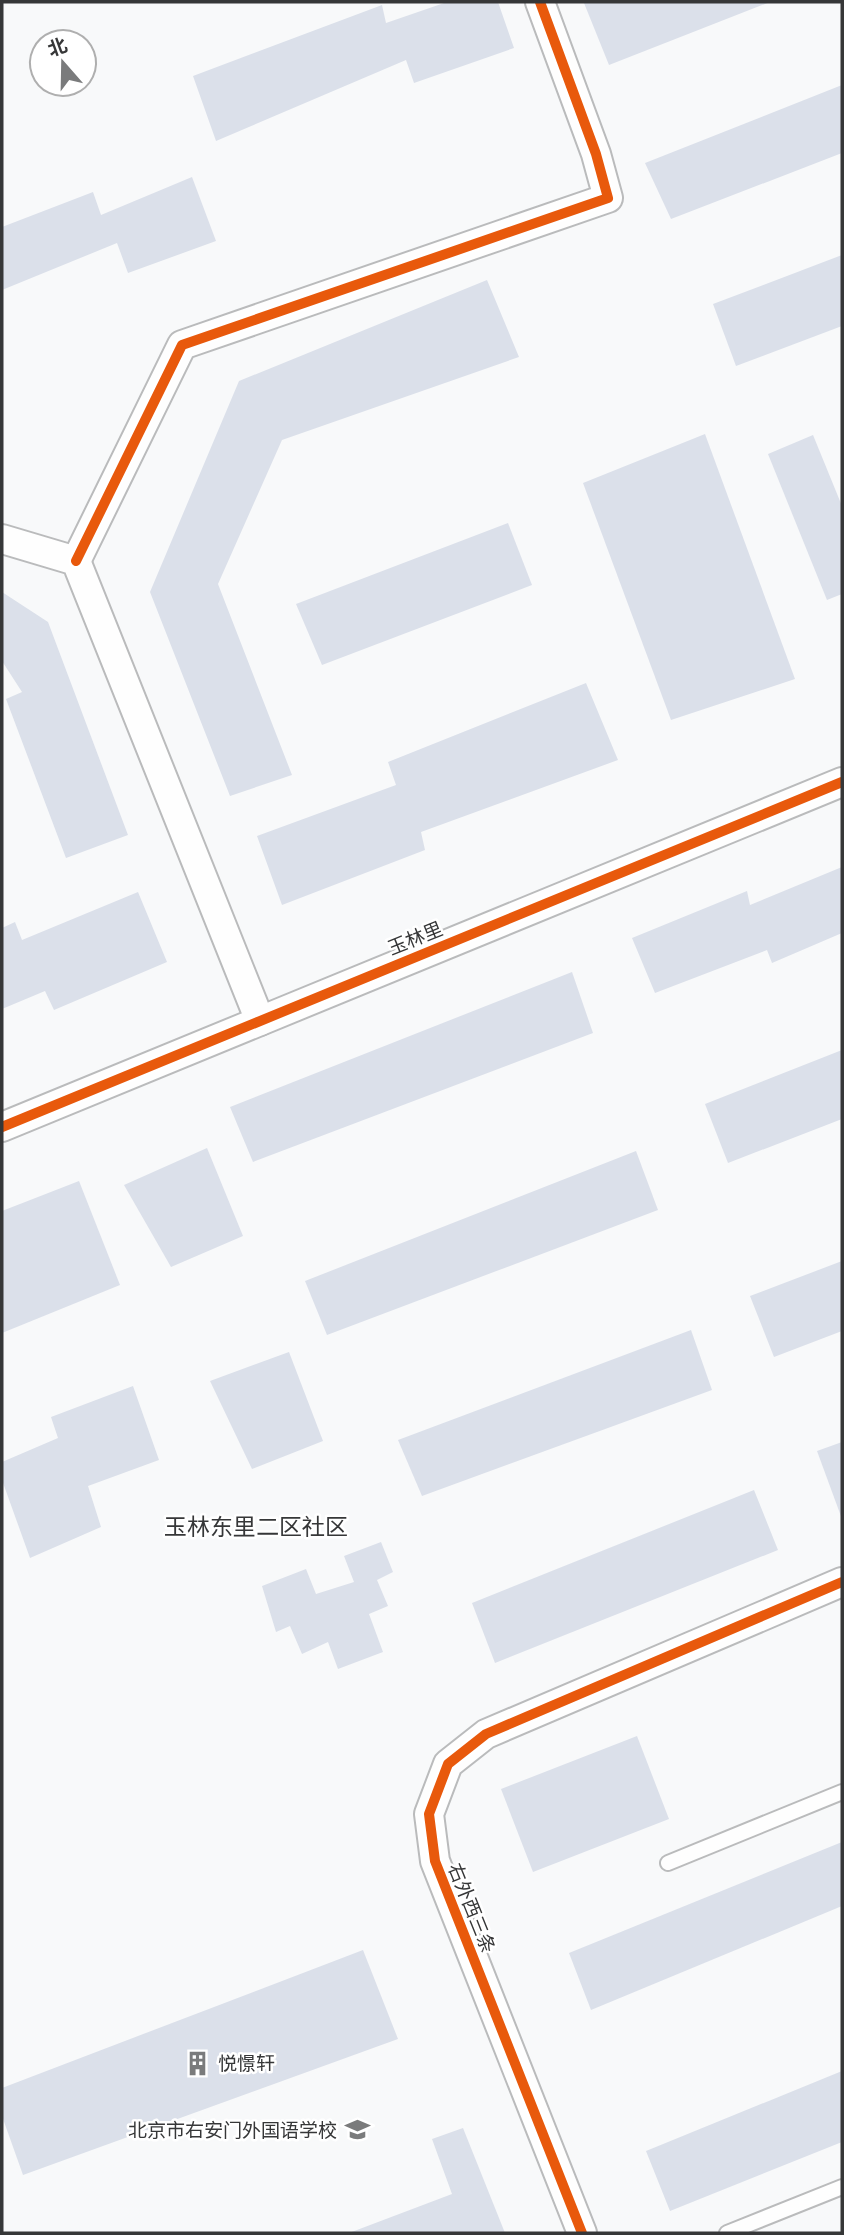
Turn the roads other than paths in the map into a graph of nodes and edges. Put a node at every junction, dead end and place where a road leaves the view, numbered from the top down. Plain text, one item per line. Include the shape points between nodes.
1 (540, 2) edge
2 (2, 539) edge
3 (76, 561) junction
4 (842, 782) edge
5 (260, 1021) junction
6 (2, 1127) edge
7 (842, 1582) edge
8 (842, 1793) edge
9 (668, 1863) dead end
10 (842, 2187) edge
11 (582, 2233) edge
12 (727, 2233) edge

1 - 3 street via 608,198 182,345
2 - 3 street
3 - 5 street
4 - 5 street, 玉林里
5 - 6 street, 玉林里
7 - 11 street, 右外西三条 via 486,1734 448,1764 429,1814 435,1861
8 - 9 lane
10 - 12 lane

